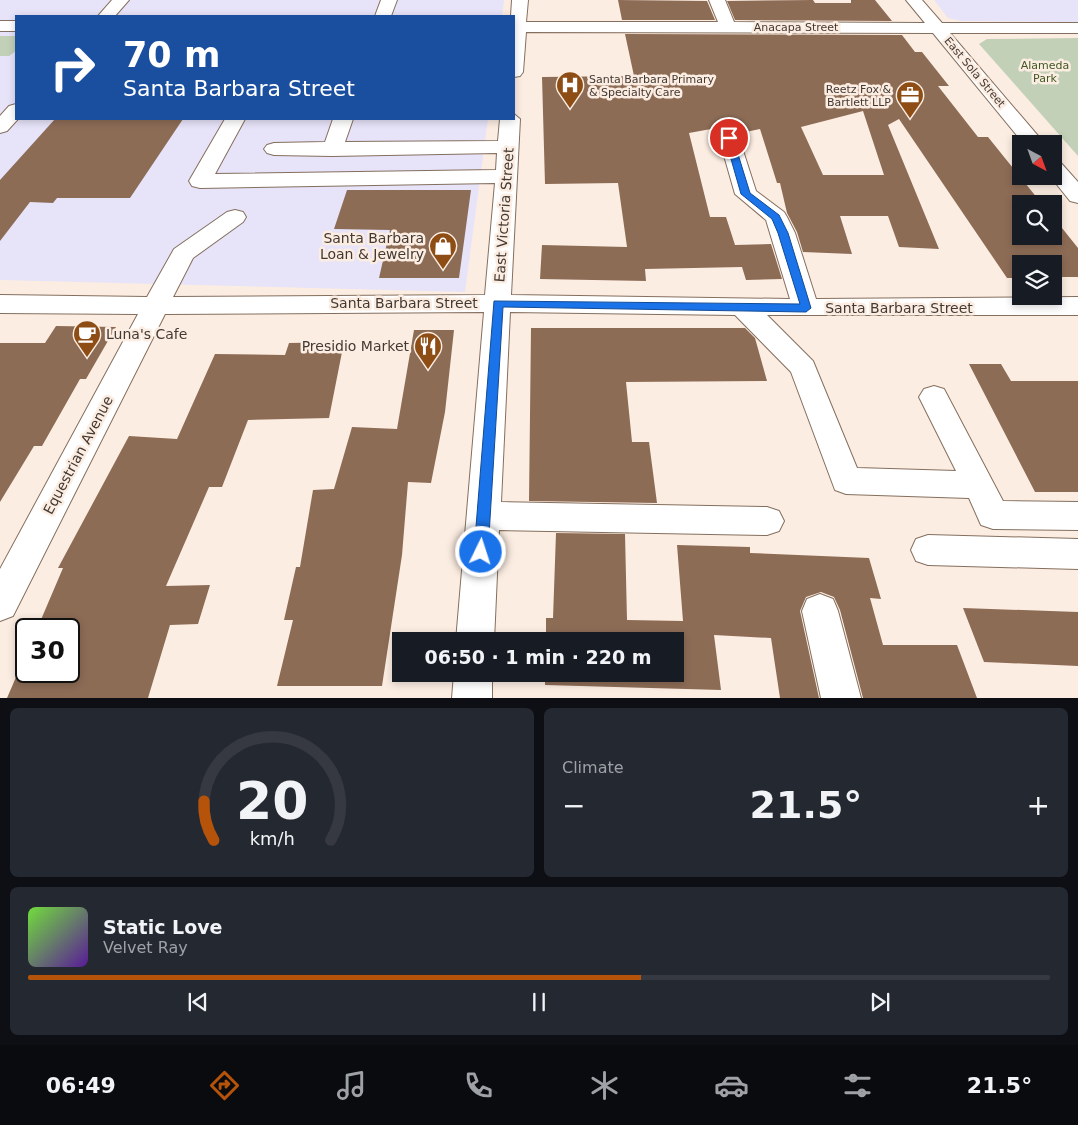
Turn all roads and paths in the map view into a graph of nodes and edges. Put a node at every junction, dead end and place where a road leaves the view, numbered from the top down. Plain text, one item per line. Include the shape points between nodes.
1 (121, 0) edge
2 (389, 0) edge
3 (520, 0) edge
4 (717, 0) edge
5 (914, 0) edge
6 (107, 15) edge
7 (384, 15) edge
8 (0, 26) edge
9 (15, 26) edge
10 (516, 27) edge
11 (728, 27) junction
12 (938, 28) junction
13 (1078, 28) edge
14 (515, 50) edge
15 (15, 111) edge
16 (234, 120) edge
17 (343, 120) edge
18 (510, 120) edge
19 (0, 127) edge
20 (1027, 135) edge
21 (729, 138) dead end
22 (508, 147) junction
23 (274, 149) dead end
24 (332, 150) junction
25 (507, 176) junction
26 (1062, 177) edge
27 (1078, 196) edge
28 (235, 216) dead end
29 (498, 303) junction
30 (0, 304) edge
31 (156, 306) junction
32 (1078, 306) edge
33 (744, 308) junction
34 (806, 308) junction
35 (934, 397) dead end
36 (979, 485) junction
37 (483, 516) junction
38 (767, 521) dead end
39 (1075, 521) edge
40 (928, 550) dead end
41 (1078, 554) edge
42 (0, 604) edge
43 (820, 611) dead end
44 (476, 632) edge
45 (473, 682) edge
46 (472, 698) edge
47 (841, 698) edge

1 - 6 street
2 - 7 street
3 - 10 street
4 - 11 street
5 - 12 street, East Sola Street
8 - 9 street
10 - 11 street, Anacapa Street
10 - 14 street
11 - 12 street, Anacapa Street
12 - 13 street, Anacapa Street
12 - 20 street, East Sola Street
15 - 19 street
16 - 25 street via 200,181
17 - 24 street
18 - 22 street, East Victoria Street
21 - 34 street via 746,194 776,218 783,233
22 - 24 street
22 - 25 street, East Victoria Street
23 - 24 street
25 - 29 street, East Victoria Street
26 - 27 street
28 - 31 street, Equestrian Avenue via 183,254
29 - 31 street, Santa Barbara Street
29 - 33 street, Santa Barbara Street
29 - 37 street, East Victoria Street
30 - 31 street, Santa Barbara Street
31 - 42 street, Equestrian Avenue
32 - 34 street, Santa Barbara Street
33 - 34 street, Santa Barbara Street
33 - 36 street via 803,368 846,481
35 - 36 street
36 - 39 street via 994,515
37 - 38 street
37 - 44 street, East Victoria Street
40 - 41 street
43 - 47 street
45 - 46 street

